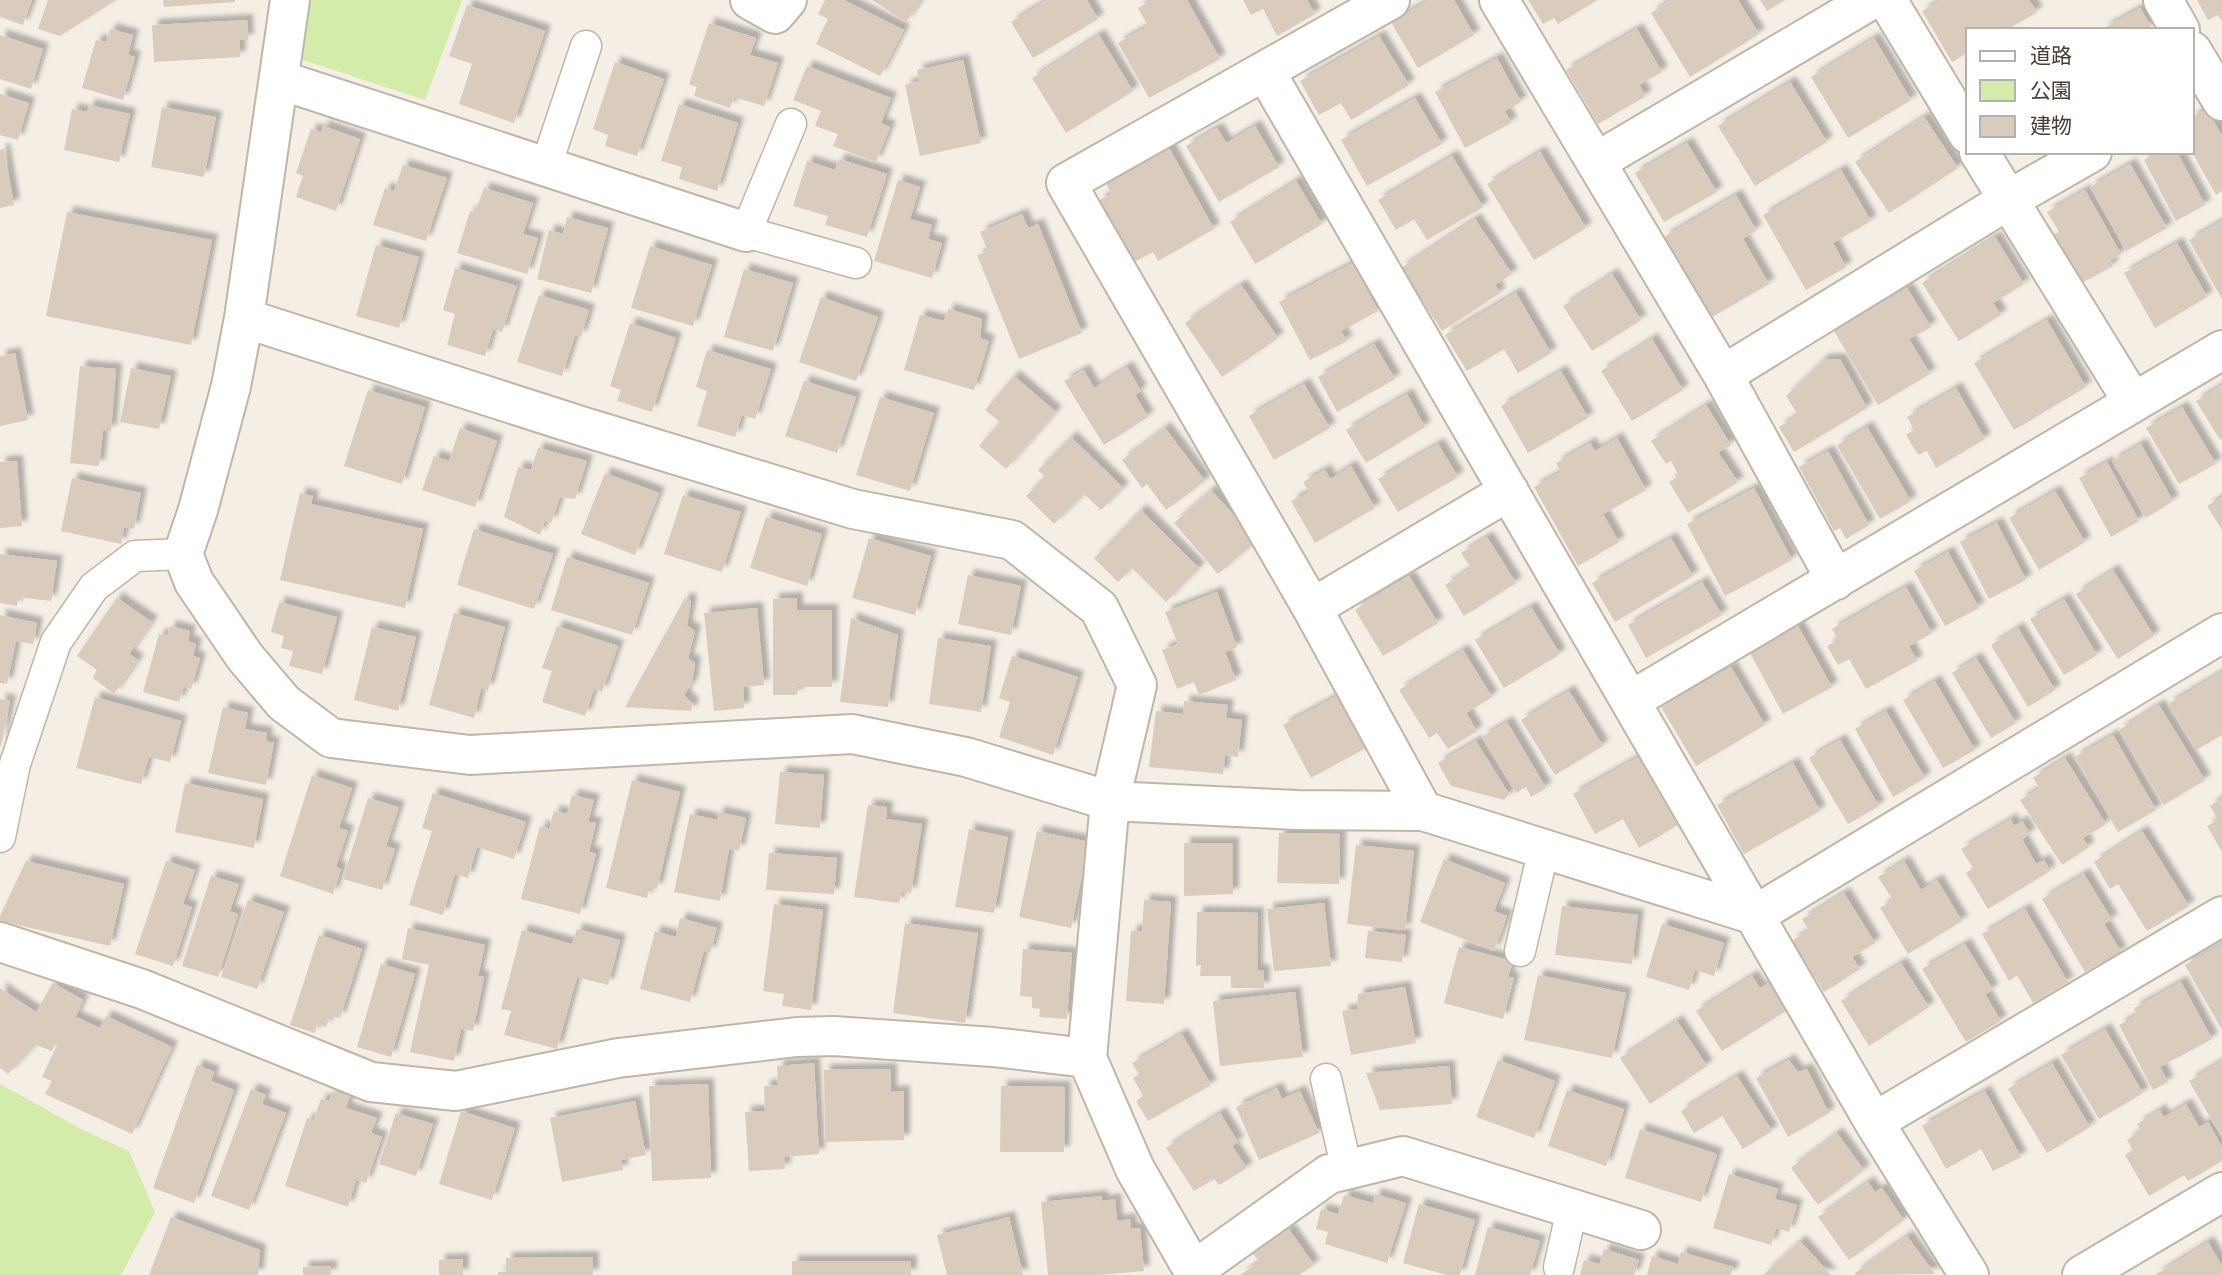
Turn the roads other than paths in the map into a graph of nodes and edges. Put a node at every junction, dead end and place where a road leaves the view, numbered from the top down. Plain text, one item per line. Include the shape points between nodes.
1 (290, 0) edge
2 (750, 0) edge
3 (787, 0) edge
4 (1390, 0) edge
5 (1499, 0) edge
6 (1871, 0) edge
7 (1887, 0) edge
8 (2163, 0) edge
9 (2179, 28) edge
10 (586, 46) dead end
11 (2194, 55) edge
12 (1265, 71) junction
13 (280, 80) junction
14 (2212, 89) edge
15 (791, 124) dead end
16 (1966, 131) edge
17 (1980, 154) edge
18 (2088, 154) edge
19 (1596, 162) junction
20 (545, 166) junction
21 (2008, 200) junction
22 (746, 232) junction
23 (856, 263) dead end
24 (244, 318) junction
25 (2222, 350) edge
26 (1723, 375) junction
27 (2133, 402) junction
28 (1509, 491) junction
29 (183, 554) junction
30 (1836, 580) junction
31 (1311, 608) junction
32 (2222, 634) edge
33 (1630, 701) junction
34 (1110, 801) junction
35 (1423, 811) junction
36 (0, 837) edge
37 (1544, 848) junction
38 (1755, 915) junction
39 (2222, 916) edge
40 (0, 942) edge
41 (1520, 951) dead end
42 (1087, 1058) junction
43 (1326, 1079) dead end
44 (1874, 1122) junction
45 (1347, 1170) junction
46 (2222, 1192) edge
47 (1572, 1209) junction
48 (1641, 1230) dead end
49 (1559, 1267) dead end
50 (1195, 1273) edge
51 (1969, 1275) edge
52 (2081, 1275) edge

1 - 13 street
2 - 3 street via 775,13
4 - 12 street
5 - 19 street
6 - 19 street
7 - 16 street
8 - 9 street
10 - 20 lane
11 - 14 street
12 - 28 street
12 - 31 street via 1066,183
13 - 20 street
13 - 24 street
15 - 22 lane
17 - 21 street
18 - 21 street
19 - 26 street
20 - 22 street
21 - 26 street
21 - 27 street
22 - 23 lane
24 - 29 street via 228,399
24 - 34 street via 853,509 1012,540 1099,608 1138,685
25 - 27 street
26 - 30 street
27 - 30 street
28 - 31 street
28 - 33 street
29 - 34 street via 194,582 245,657 284,703 331,738 470,755 852,734 966,757
29 - 36 lane via 135,556 94,587 56,642 15,764
30 - 33 street
31 - 35 street
32 - 38 street
33 - 38 street
34 - 35 street
34 - 42 street
35 - 37 street
37 - 38 street
37 - 41 lane
38 - 44 street
39 - 44 street
40 - 42 street via 142,989 371,1082 395,1085 456,1091 618,1059 834,1035
42 - 50 street via 1135,1169
43 - 45 lane
44 - 51 street
45 - 47 street via 1403,1156
45 - 50 street via 1329,1174
46 - 52 street
47 - 48 street
47 - 49 lane

